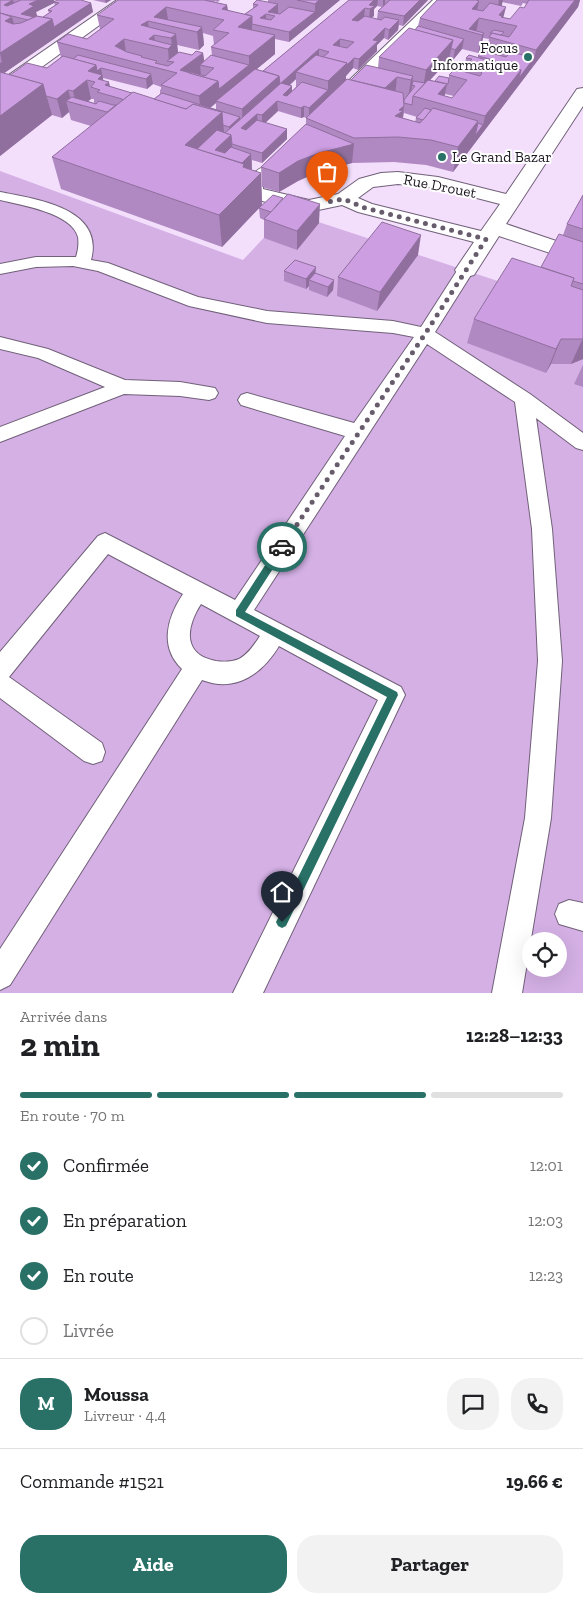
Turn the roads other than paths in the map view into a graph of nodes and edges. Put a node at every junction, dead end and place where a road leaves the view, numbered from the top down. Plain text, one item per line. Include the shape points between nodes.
1 (126, 0) edge
2 (440, 0) edge
3 (0, 89) edge
4 (583, 93) edge
5 (336, 103) edge
6 (281, 158) edge
7 (0, 196) edge
8 (344, 199) junction
9 (511, 201) junction
10 (490, 233) junction
11 (583, 257) edge
12 (82, 262) junction
13 (2, 267) edge
14 (466, 270) joint
15 (425, 334) junction
16 (0, 343) edge
17 (123, 387) junction
18 (209, 393) dead end
19 (524, 399) junction
20 (247, 400) dead end
21 (358, 432) junction
22 (0, 435) edge
23 (583, 443) edge
24 (198, 591) junction
25 (239, 613) junction
26 (275, 632) junction
27 (197, 667) junction
28 (0, 670) edge
29 (0, 684) edge
30 (94, 752) dead end
31 (0, 975) edge
32 (248, 993) edge
33 (508, 993) edge

1 - 3 street
2 - 5 street
4 - 9 street
6 - 8 street, Rue Drouet via 253,185 254,192 309,206
7 - 12 lane via 58,212 81,228 86,250
8 - 9 street, Rue Drouet via 366,184 394,177 416,178
8 - 10 street via 365,208
9 - 10 street
10 - 11 street
10 - 14 street
12 - 13 lane via 36,262
12 - 15 lane via 195,302 231,310 267,317 392,327
14 - 15 lane
15 - 19 lane
15 - 21 lane
16 - 17 lane via 42,353
17 - 18 lane
17 - 22 lane
19 - 23 lane
19 - 33 lane via 542,529 550,661 538,818
20 - 21 lane
21 - 25 lane
24 - 25 lane
24 - 27 lane via 186,609 178,632 184,655
24 - 28 lane via 105,542
25 - 26 lane
26 - 27 lane via 255,661 244,669 217,674
26 - 32 lane via 393,695
27 - 31 lane
29 - 30 lane

